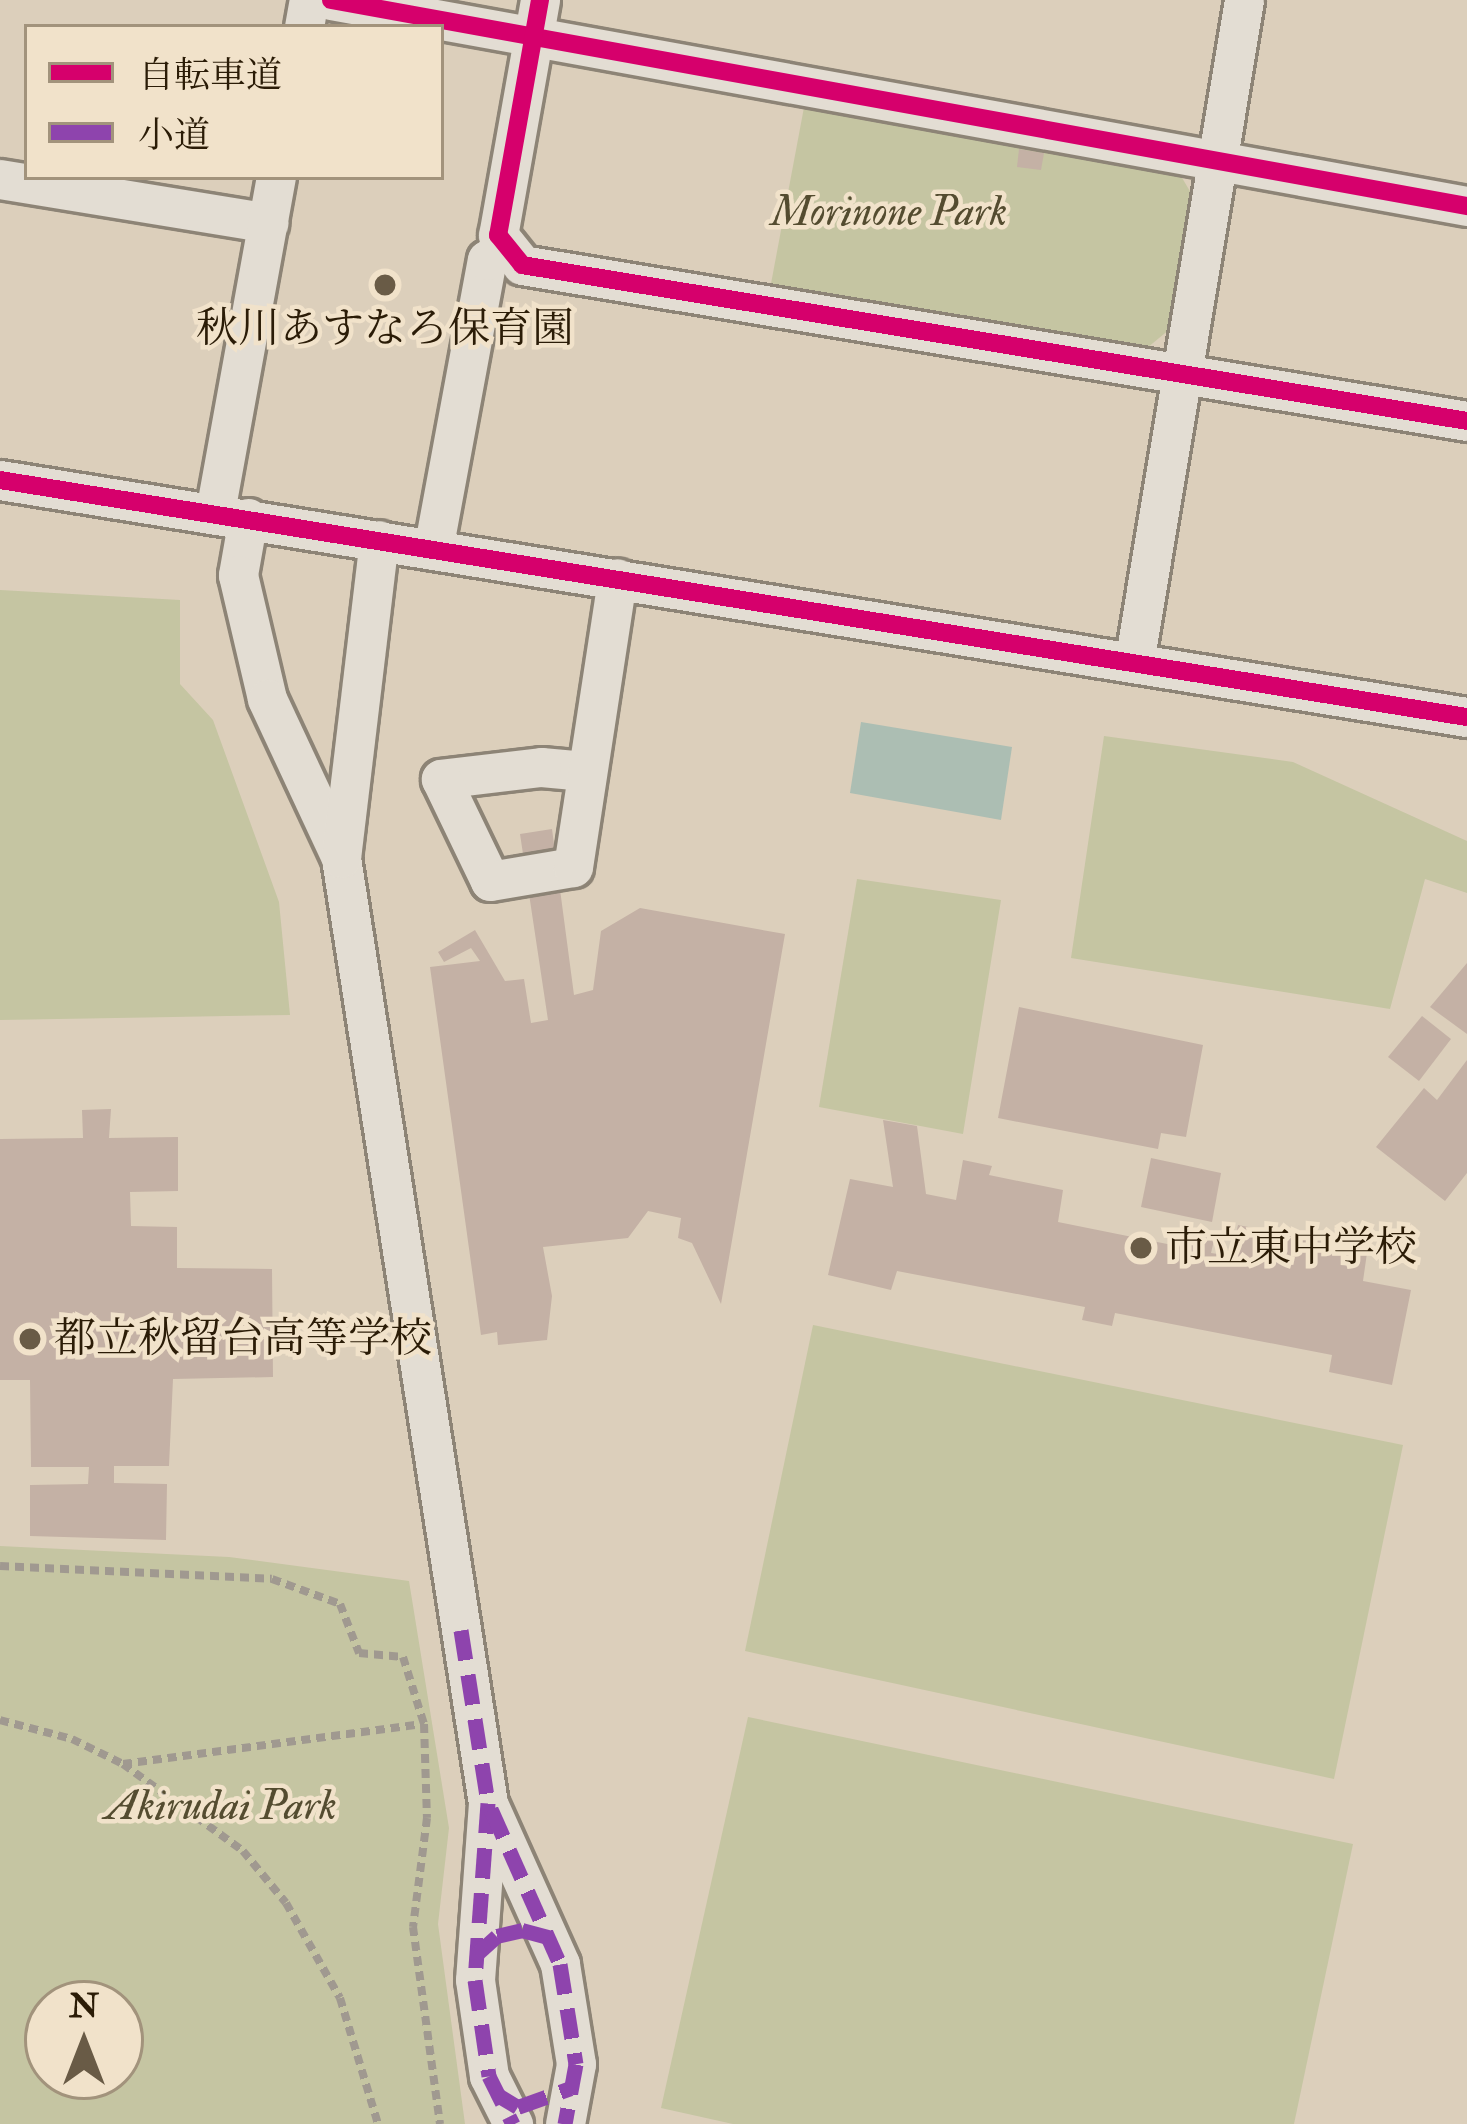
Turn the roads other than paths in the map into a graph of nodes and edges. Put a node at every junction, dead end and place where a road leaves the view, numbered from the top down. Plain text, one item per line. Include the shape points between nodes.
1 (331, 0) edge
2 (1244, 0) edge
3 (537, 17) edge
4 (1216, 160) junction
5 (0, 179) edge
6 (275, 180) edge
7 (1467, 206) edge
8 (268, 223) junction
9 (507, 245) junction
10 (1181, 374) junction
11 (1467, 421) edge
12 (0, 480) edge
13 (231, 515) junction
14 (380, 540) junction
15 (433, 550) junction
16 (617, 578) junction
17 (1134, 663) junction
18 (1467, 717) edge
19 (585, 771) dead end
20 (341, 858) junction
21 (488, 1803) junction
22 (552, 1939) junction
23 (476, 1955) junction
24 (568, 2106) edge
25 (506, 2110) edge

1 - 3 street
2 - 4 street
3 - 4 street
3 - 9 street via 498,235
4 - 7 street
4 - 10 street
5 - 8 street
6 - 8 street
8 - 13 street
9 - 10 street via 522,265
9 - 15 street via 487,260
10 - 11 street
10 - 17 street
12 - 13 street
13 - 14 street
13 - 20 street via 267,699
14 - 15 street
14 - 20 street
15 - 16 street
16 - 17 street
16 - 19 street
17 - 18 street
20 - 21 street
21 - 22 street
21 - 23 street
22 - 23 street via 522,1930 497,1936
22 - 24 street via 576,2064
23 - 25 street via 489,2077
24 - 25 street

